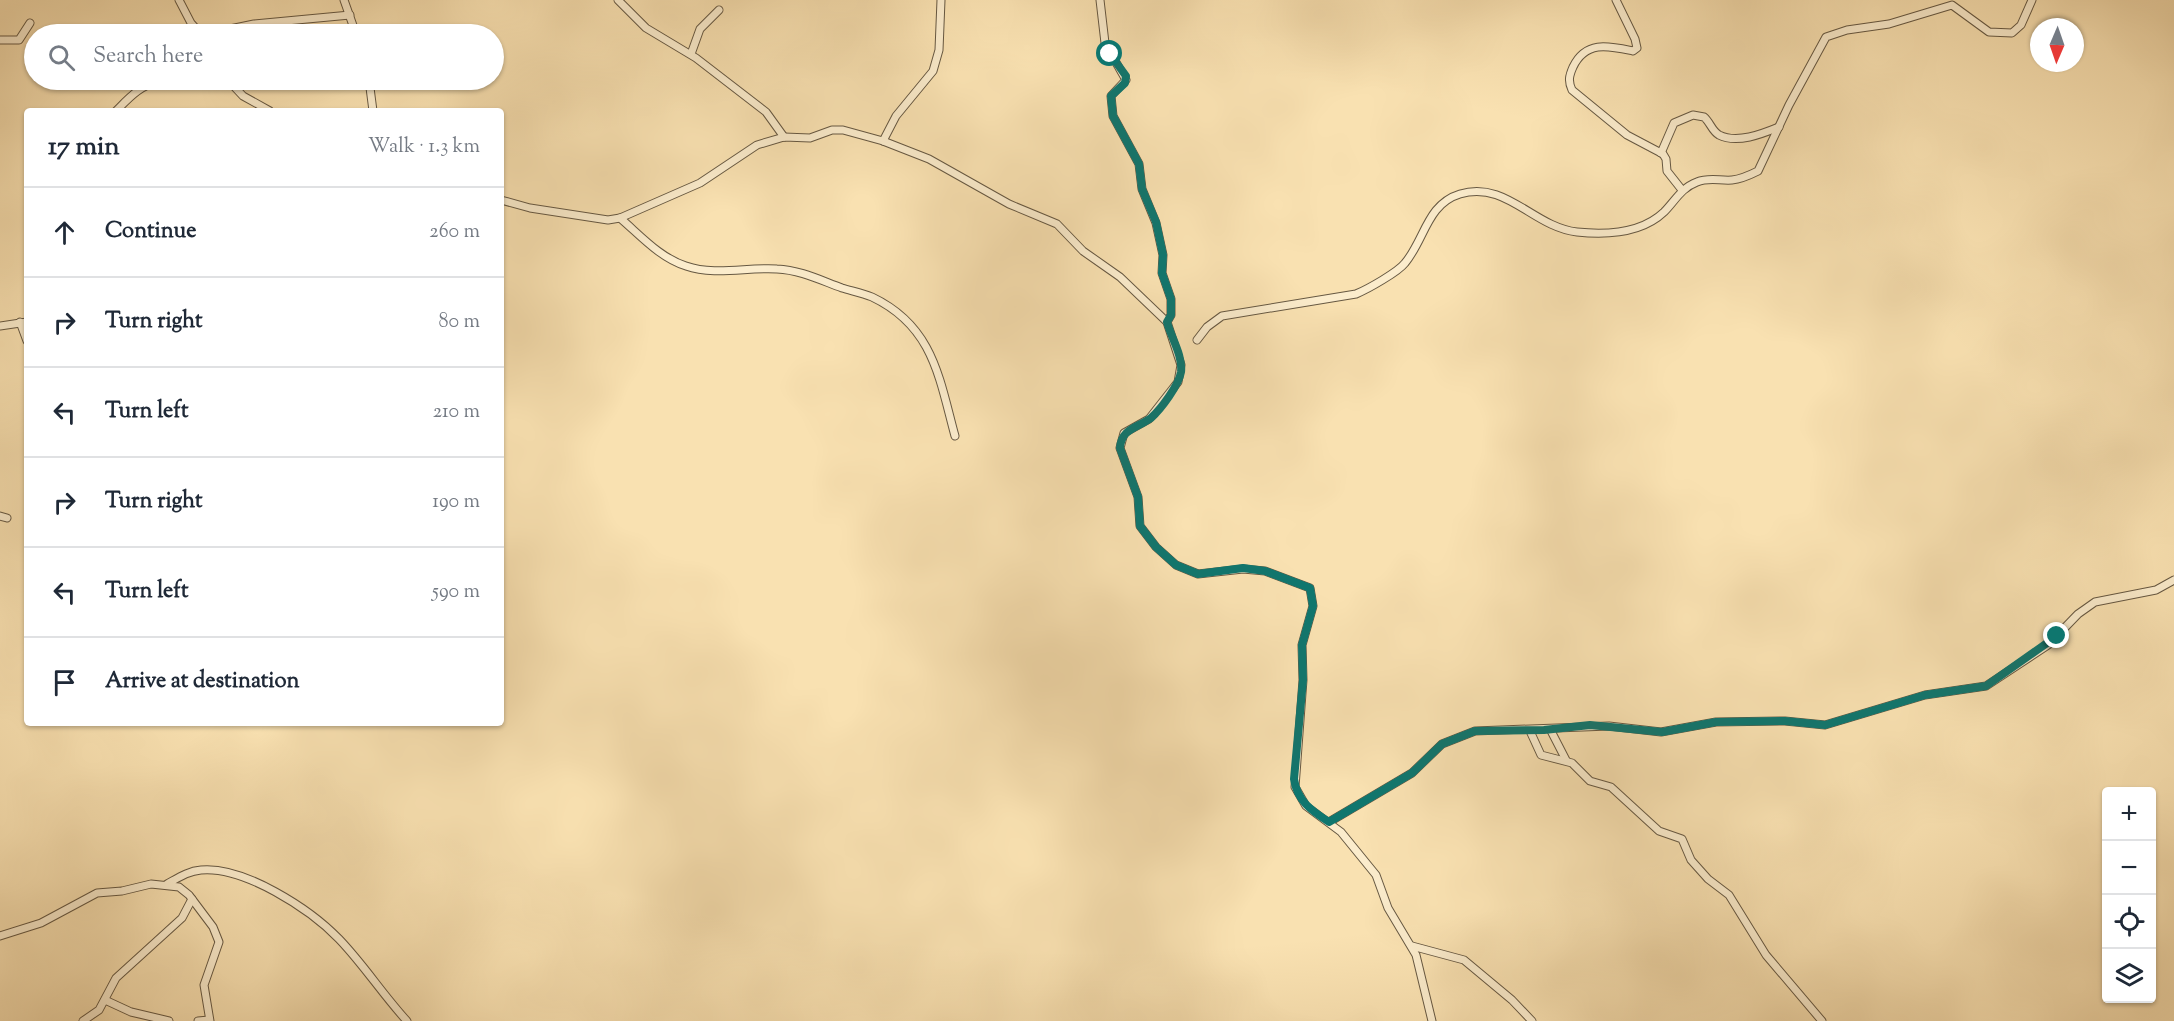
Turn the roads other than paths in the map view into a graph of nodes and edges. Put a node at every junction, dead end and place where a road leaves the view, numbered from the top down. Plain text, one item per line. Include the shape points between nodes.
1 (179, 0) edge
2 (344, 0) edge
3 (618, 0) edge
4 (940, 0) edge
5 (1100, 0) edge
6 (1616, 0) edge
7 (2032, 0) edge
8 (1948, 3) edge
9 (719, 10) dead end
10 (350, 15) junction
11 (192, 24) edge
12 (254, 24) edge
13 (353, 24) edge
14 (24, 35) edge
15 (0, 40) edge
16 (691, 54) junction
17 (140, 90) edge
18 (237, 90) edge
19 (370, 90) edge
20 (119, 108) edge
21 (265, 108) edge
22 (373, 108) edge
23 (1779, 127) junction
24 (784, 137) junction
25 (884, 141) junction
26 (1661, 153) junction
27 (1682, 190) junction
28 (504, 201) edge
29 (620, 218) junction
30 (24, 322) edge
31 (1167, 322) junction
32 (0, 326) edge
33 (1197, 340) dead end
34 (955, 436) dead end
35 (2174, 580) edge
36 (1550, 729) junction
37 (1530, 730) junction
38 (1566, 760) junction
39 (1329, 822) junction
40 (167, 884) junction
41 (192, 899) junction
42 (0, 936) edge
43 (1412, 946) junction
44 (105, 1000) junction
45 (1432, 1020) edge
46 (83, 1021) edge
47 (169, 1021) edge
48 (198, 1021) edge
49 (209, 1021) edge
50 (407, 1021) edge
51 (1440, 1021) edge
52 (1532, 1021) edge
53 (1822, 1021) edge

1 - 11 street
2 - 10 street
3 - 16 street via 646,28
4 - 25 street via 939,50 933,71 896,116
5 - 31 street via 1105,43 1126,80 1111,96 1113,116 1139,164 1142,189 1156,222 1163,255 1162,273 1171,299
6 - 26 street via 1637,48 1587,49 1575,62 1569,84 1627,135
7 - 8 street via 2021,25 2005,34 1989,32
8 - 23 street via 1889,24 1826,37
9 - 16 street via 700,29
10 - 12 street
10 - 13 street
14 - 15 street via 19,40
16 - 24 street via 766,112
17 - 20 street
18 - 21 street
19 - 22 street
23 - 26 street via 1757,135 1729,138 1718,135 1704,117 1693,115 1674,123
23 - 27 street via 1758,171 1732,180 1698,181
24 - 25 street via 810,138 843,130
24 - 29 street via 757,145 700,183
25 - 31 street via 929,159 1009,204 1057,224
26 - 27 street via 1667,171
27 - 33 street via 1661,215 1644,225 1600,233 1547,223 1499,194 1458,194 1431,214 1398,271 1365,291 1222,316
28 - 29 street via 608,220
29 - 34 street via 660,252 688,267 795,271 872,297 891,308 924,341 940,379
30 - 32 street
31 - 39 street via 1181,365 1178,382 1155,413 1124,433 1120,441 1138,497 1140,526 1160,552 1186,571 1265,571 1310,588 1313,606 1302,645 1303,680 1294,779 1306,806
35 - 36 street via 2156,590 2094,602 2048,645 1986,686 1925,695 1825,725 1716,722 1662,732 1610,726
36 - 37 street
36 - 38 street
37 - 38 street via 1540,755
37 - 39 street via 1475,731 1452,740 1432,751 1412,773
38 - 53 street via 1590,781 1611,787 1659,831 1682,839 1691,860 1729,895 1766,955
39 - 43 street via 1376,875 1388,908
40 - 41 street via 179,887
40 - 42 street via 93,894 41,923
40 - 50 street via 192,871 216,870 287,899 340,940
41 - 44 street via 182,918 116,978
41 - 49 street via 219,942 204,985
43 - 45 street
43 - 52 street via 1464,960
44 - 46 street via 99,1010
44 - 47 street via 131,1012
45 - 51 street
48 - 49 street

